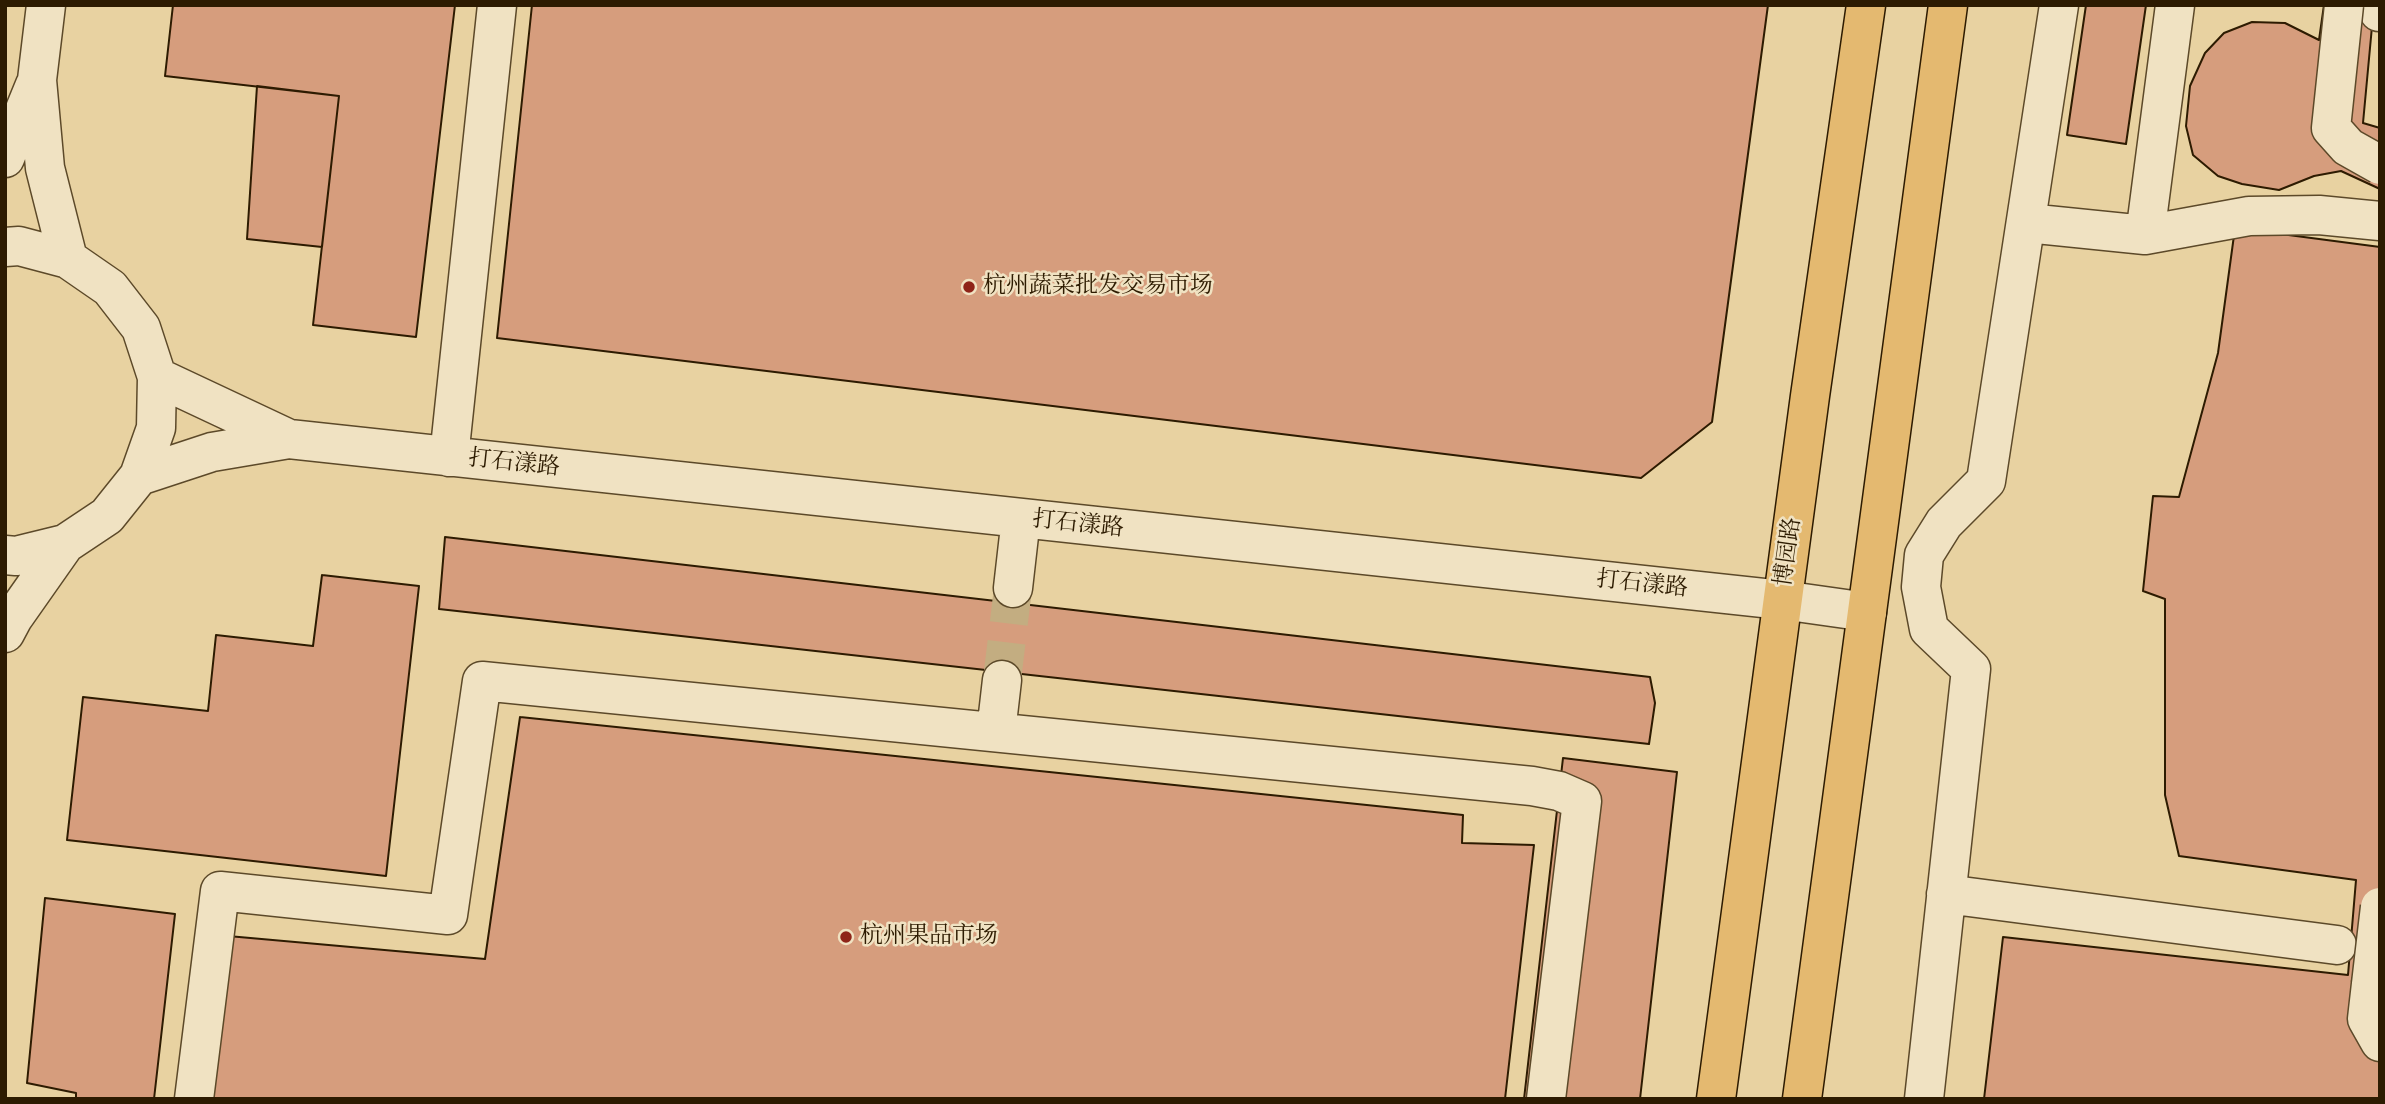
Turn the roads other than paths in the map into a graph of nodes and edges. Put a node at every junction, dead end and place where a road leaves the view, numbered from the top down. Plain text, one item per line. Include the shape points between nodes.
1 (46, 5) edge
2 (497, 5) edge
3 (1866, 5) edge
4 (1948, 5) edge
5 (2059, 5) edge
6 (2175, 5) edge
7 (2344, 5) edge
8 (37, 80) junction
9 (5, 158) edge
10 (2380, 165) edge
11 (2380, 221) edge
12 (2027, 223) junction
13 (2145, 235) junction
14 (5, 247) edge
15 (68, 260) junction
16 (157, 377) junction
17 (289, 439) junction
18 (449, 457) junction
19 (139, 476) junction
20 (1021, 519) junction
21 (65, 544) junction
22 (5, 555) edge
23 (1924, 555) junction
24 (1874, 562) junction
25 (1013, 588) tunnel mouth
26 (1782, 600) junction
27 (1867, 612) junction
28 (5, 633) edge
29 (1002, 680) tunnel mouth
30 (996, 732) junction
31 (1946, 894) junction
32 (2380, 907) edge
33 (2337, 944) dead end
34 (2380, 1042) edge
35 (194, 1099) edge
36 (1546, 1099) edge
37 (1716, 1099) edge
38 (1802, 1099) edge
39 (1924, 1099) edge

1 - 8 street
2 - 18 street
3 - 26 main road, 博园路
4 - 24 main road
5 - 12 street
6 - 13 street
7 - 10 street, bridge via 2331,128 2348,147
8 - 9 street
8 - 15 street via 45,168
11 - 13 street via 2319,215 2249,216
12 - 13 street
12 - 23 street via 1986,481 1944,523
14 - 15 street via 19,246
15 - 16 street via 110,288 141,328
16 - 17 street
16 - 19 street via 156,428
17 - 18 street, 打石漾路
17 - 19 street via 212,452
18 - 20 street, 打石漾路
19 - 21 street via 107,516
20 - 25 street
20 - 26 street, 打石漾路
21 - 22 street
21 - 28 street
23 - 24 street
23 - 31 street via 1921,587 1929,629 1971,669
24 - 27 main road
26 - 27 street, 打石漾路
26 - 37 main road, 博园路
27 - 38 main road
29 - 30 street
30 - 35 street via 482,681 448,915 220,891
30 - 36 street via 1532,786 1582,801
31 - 33 street
31 - 39 street
32 - 34 street, bridge via 2367,1019

